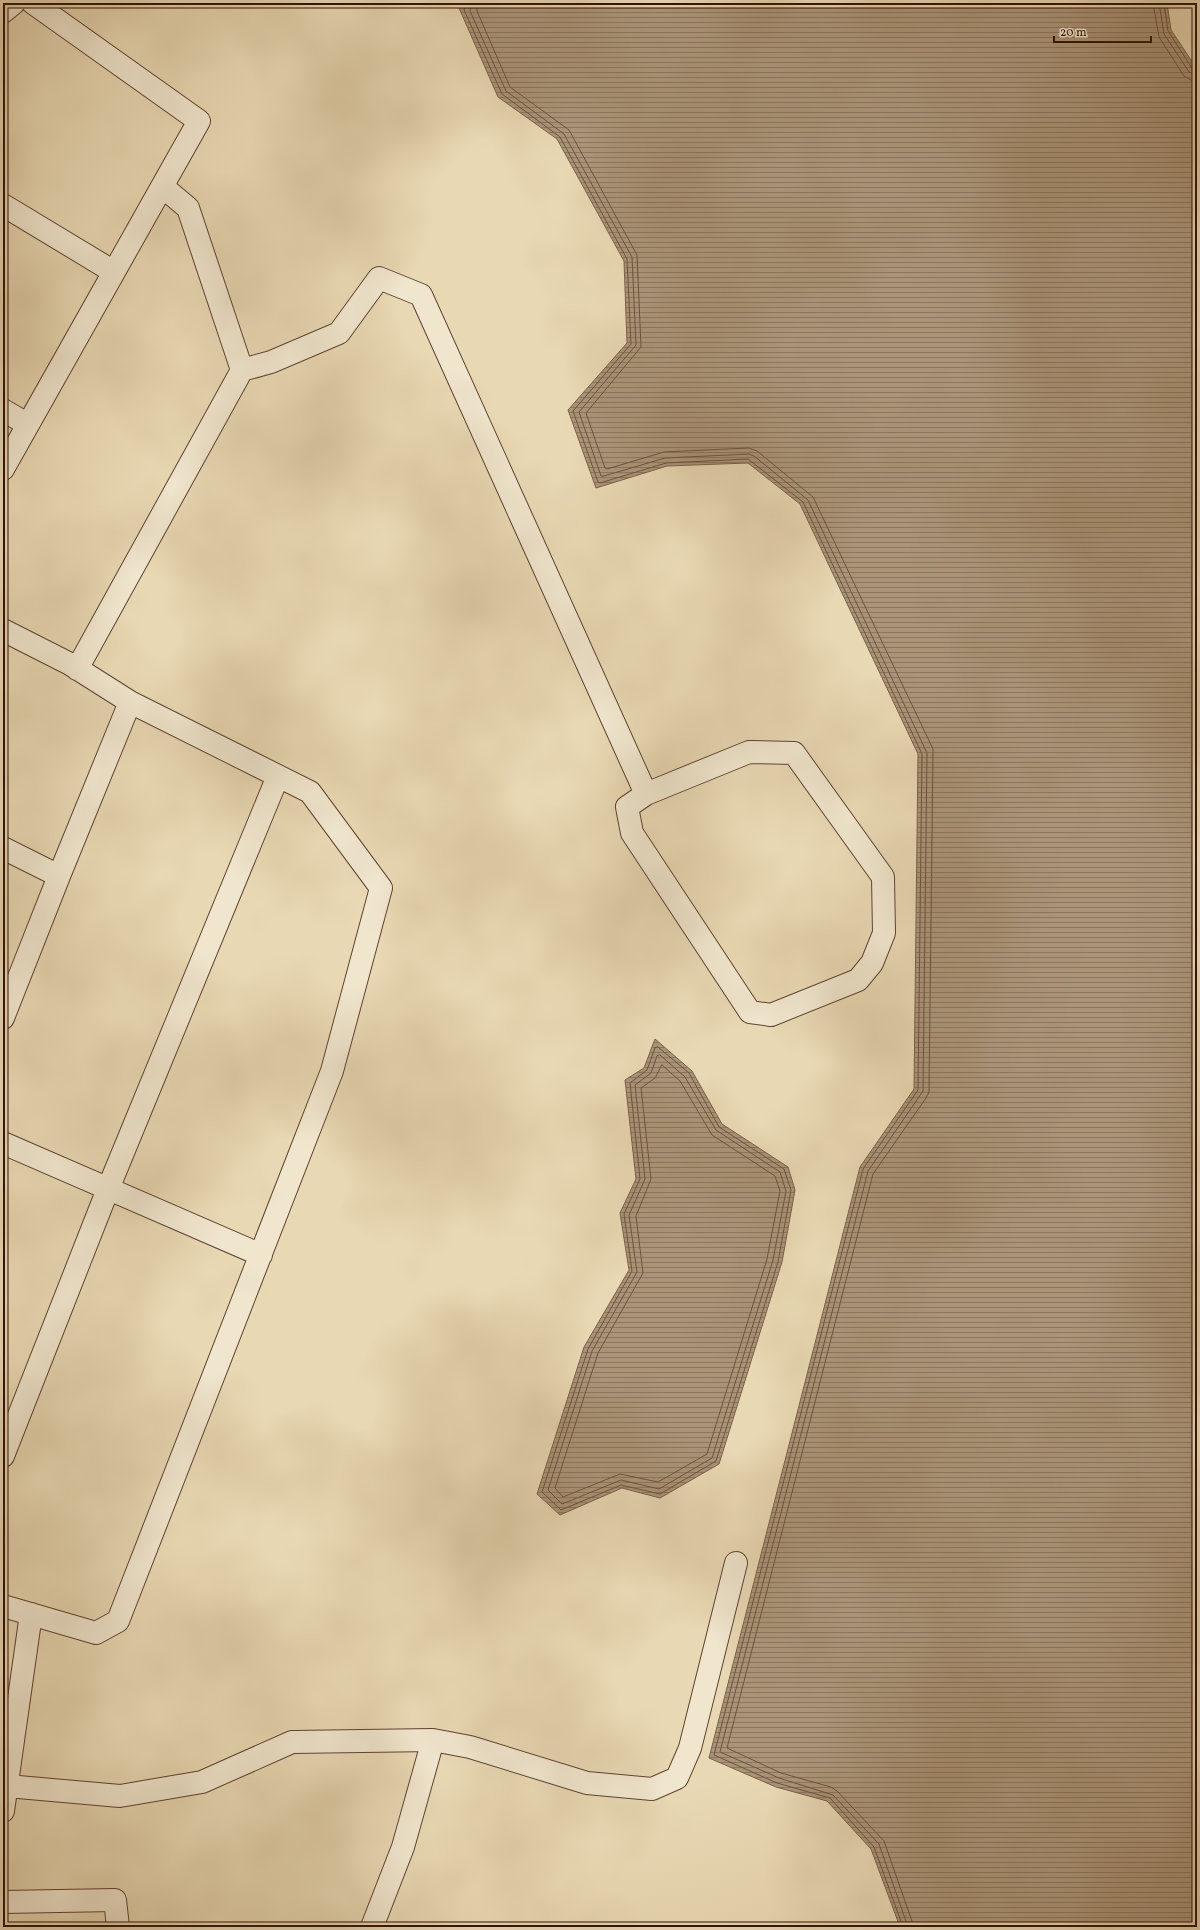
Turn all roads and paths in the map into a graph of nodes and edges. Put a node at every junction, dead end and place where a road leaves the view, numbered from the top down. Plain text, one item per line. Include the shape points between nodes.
1 (14, 3) edge
2 (33, 3) edge
3 (3, 12) edge
4 (163, 187) junction
5 (3, 205) edge
6 (114, 272) junction
7 (242, 370) junction
8 (3, 410) edge
9 (27, 424) junction
10 (3, 469) edge
11 (3, 630) edge
12 (77, 669) junction
13 (130, 702) junction
14 (278, 776) junction
15 (646, 794) junction
16 (3, 848) edge
17 (59, 876) junction
18 (3, 1018) edge
19 (3, 1143) edge
20 (108, 1189) junction
21 (261, 1255) junction
22 (3, 1456) edge
23 (736, 1562) dead end
24 (3, 1606) edge
25 (31, 1614) junction
26 (433, 1740) junction
27 (7, 1786) junction
28 (3, 1811) edge
29 (3, 1902) edge
30 (118, 1927) edge
31 (372, 1927) edge

1 - 3 street
2 - 4 street via 199,121
4 - 6 street
4 - 7 street via 188,208
5 - 6 street
6 - 9 street
7 - 12 street
7 - 15 street via 271,362 339,333 379,278 421,295
8 - 9 street
9 - 10 street
11 - 12 street
12 - 13 street
13 - 14 street
13 - 17 street
14 - 20 street
14 - 21 street via 310,792 381,888 332,1071
15 - 15 street via 749,752 794,753 883,877 884,933 872,963 858,980 771,1015 750,1012 632,833 627,807
16 - 17 street
17 - 18 street
19 - 20 street
20 - 21 street
20 - 22 street
21 - 25 street via 118,1621 96,1633
23 - 26 street via 690,1748 677,1778 652,1789 587,1783 470,1747
24 - 25 street
25 - 27 street
26 - 27 street via 292,1742 202,1782 120,1796
26 - 31 street via 404,1847
27 - 28 street
29 - 30 street via 115,1900

